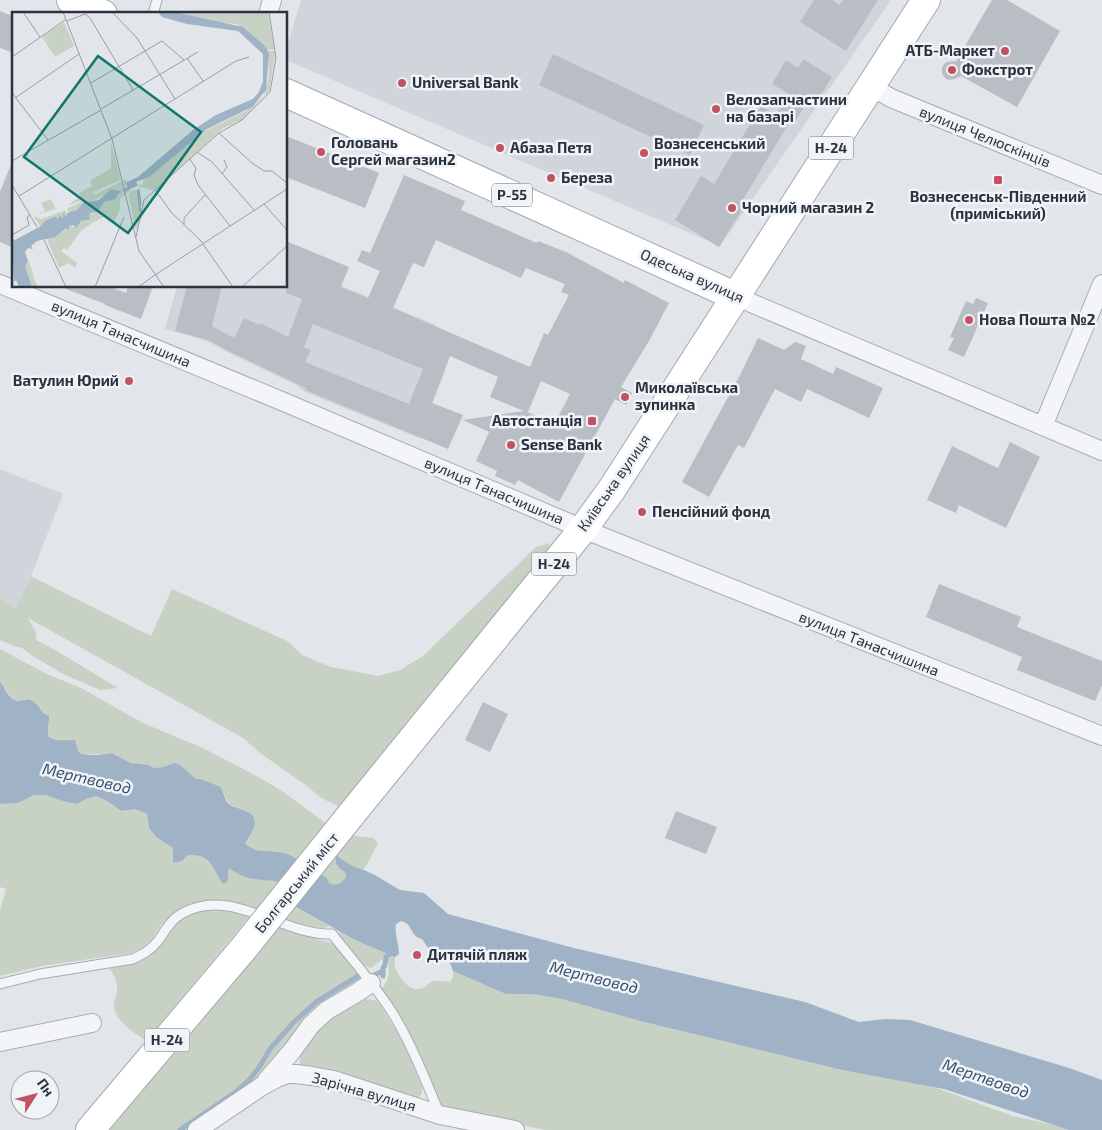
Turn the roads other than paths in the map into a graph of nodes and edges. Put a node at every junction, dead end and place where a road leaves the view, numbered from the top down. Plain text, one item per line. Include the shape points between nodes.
1 (71, 0) edge
2 (926, 0) edge
3 (98, 12) edge
4 (870, 86) junction
5 (288, 94) edge
6 (1102, 185) edge
7 (0, 284) edge
8 (1102, 284) edge
9 (737, 296) junction
10 (1043, 426) junction
11 (1102, 451) edge
12 (583, 529) junction
13 (1102, 736) edge
14 (350, 816) joint
15 (371, 983) junction
16 (0, 984) edge
17 (92, 1023) dead end
18 (0, 1042) edge
19 (262, 1086) junction
20 (438, 1122) edge
21 (90, 1130) edge
22 (197, 1130) edge
23 (515, 1130) edge

1 - 3 main road
2 - 4 main road, Київська вулиця / Н-24
4 - 6 street, вулиця Челюскінців via 891,98
4 - 9 main road, Київська вулиця / Н-24
5 - 9 main road, Одеська вулиця / Р-55
7 - 12 street, вулиця Танасчишина
8 - 10 street
9 - 10 street, Одеська вулиця
9 - 12 main road, Київська вулиця / Н-24
10 - 11 street, Одеська вулиця
12 - 13 street, вулиця Танасчишина
12 - 14 main road, Київська вулиця / Н-24
14 - 21 main road, Болгарський міст / Н-24, bridge
15 - 16 lane via 332,934 307,931 248,910 211,905 182,913 146,953 133,959
15 - 19 street via 326,1011 311,1025
15 - 20 lane via 417,1058
17 - 18 street
19 - 20 street, Зарічна вулиця via 287,1074 334,1080
19 - 22 street, Зарічна вулиця
20 - 23 street, Зарічна вулиця

